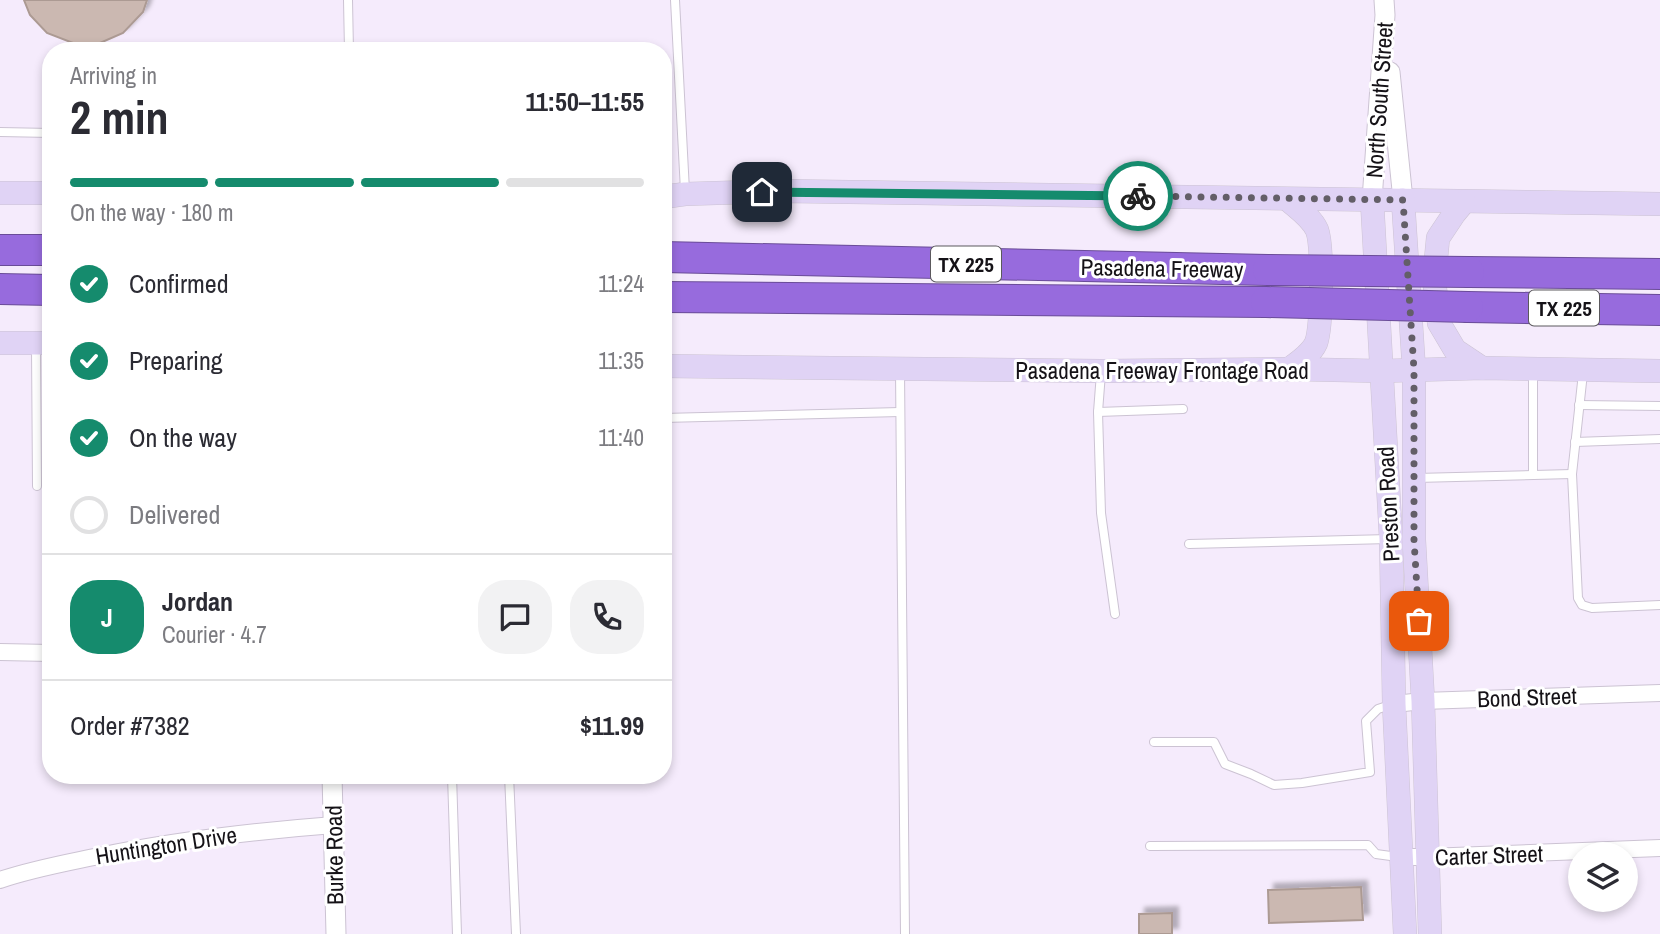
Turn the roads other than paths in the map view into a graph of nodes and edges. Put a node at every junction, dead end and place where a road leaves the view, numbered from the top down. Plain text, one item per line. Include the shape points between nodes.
1 (348, 0) edge
2 (675, 0) edge
3 (1384, 8) edge
4 (349, 42) edge
5 (0, 132) edge
6 (42, 133) edge
7 (0, 193) edge
8 (42, 193) edge
9 (674, 195) edge
10 (1287, 199) junction
11 (1373, 200) junction
12 (1403, 200) junction
13 (1464, 202) junction
14 (1660, 204) edge
15 (0, 250) edge
16 (42, 250) edge
17 (672, 257) edge
18 (1660, 274) edge
19 (0, 289) edge
20 (42, 290) edge
21 (672, 297) edge
22 (1660, 310) edge
23 (0, 343) edge
24 (42, 343) edge
25 (672, 366) edge
26 (1482, 368) junction
27 (900, 369) junction
28 (1289, 369) junction
29 (1533, 369) junction
30 (1414, 370) junction
31 (1101, 371) junction
32 (1381, 371) junction
33 (1583, 371) junction
34 (1660, 371) edge
35 (42, 384) edge
36 (1579, 405) junction
37 (1660, 406) edge
38 (1183, 410) dead end
39 (900, 412) junction
40 (1098, 412) junction
41 (672, 418) edge
42 (1660, 439) edge
43 (1575, 442) junction
44 (1572, 474) junction
45 (1533, 475) junction
46 (1413, 478) junction
47 (37, 486) dead end
48 (1402, 540) junction
49 (1189, 544) dead end
50 (1660, 605) edge
51 (1115, 614) dead end
52 (0, 652) edge
53 (42, 653) edge
54 (1660, 693) edge
55 (1423, 701) junction
56 (1394, 704) junction
57 (1154, 742) dead end
58 (332, 784) edge
59 (452, 784) edge
60 (509, 784) edge
61 (334, 825) junction
62 (1150, 846) dead end
63 (1660, 848) edge
64 (1401, 857) junction
65 (1427, 857) junction
66 (0, 880) edge
67 (336, 934) edge
68 (457, 934) edge
69 (516, 934) edge
70 (905, 934) edge
71 (1405, 934) edge
72 (1430, 934) edge

1 - 4 lane
2 - 9 lane
3 - 11 street, North South Street
3 - 12 street
5 - 6 lane
7 - 8 main road
9 - 10 main road via 782,191
10 - 11 main road
10 - 28 main road via 1317,229 1321,325 1305,358
11 - 12 main road
11 - 32 main road, Preston Road
12 - 13 main road
12 - 30 main road, Preston Road
13 - 14 main road
13 - 26 main road via 1438,238 1434,279 1439,323 1455,350
15 - 16 highway
17 - 18 highway, Pasadena Freeway / TX 225, bridge
19 - 20 highway
21 - 22 highway, Pasadena Freeway / TX 225, bridge
23 - 24 main road
25 - 27 main road, Pasadena Freeway Frontage Road
26 - 29 main road, Pasadena Freeway Frontage Road
26 - 30 main road, Pasadena Freeway Frontage Road
27 - 31 main road, Pasadena Freeway Frontage Road
27 - 39 lane
28 - 31 main road, Pasadena Freeway Frontage Road
28 - 32 main road, Pasadena Freeway Frontage Road
29 - 33 main road, Pasadena Freeway Frontage Road
29 - 45 lane
30 - 32 main road, Pasadena Freeway Frontage Road
30 - 46 main road, Preston Road
31 - 40 lane
32 - 48 main road, Preston Road
33 - 34 main road, Pasadena Freeway Frontage Road
33 - 36 lane
35 - 47 lane
36 - 37 lane
36 - 43 lane
38 - 40 lane
39 - 41 lane
39 - 70 lane
40 - 51 lane via 1101,513
42 - 43 lane
43 - 44 lane
44 - 45 lane
44 - 50 lane via 1582,605
45 - 46 lane
46 - 48 main road, Preston Road
48 - 49 lane
48 - 55 main road, Preston Road
48 - 56 main road, Preston Road
52 - 53 street
54 - 55 street, Bond Street
55 - 56 street, Bond Street
55 - 65 main road, Preston Road
56 - 57 lane via 1378,709 1366,721 1370,772 1302,783 1274,785 1225,764 1214,741
56 - 64 main road, Preston Road
58 - 61 street, Burke Road
59 - 68 lane
60 - 69 lane
61 - 66 street, Huntington Drive via 261,830 146,847
61 - 67 street, Burke Road
62 - 64 lane via 1368,845 1376,854
63 - 65 street, Carter Street
64 - 65 street, Carter Street
64 - 71 main road, Preston Road
65 - 72 main road, Preston Road

